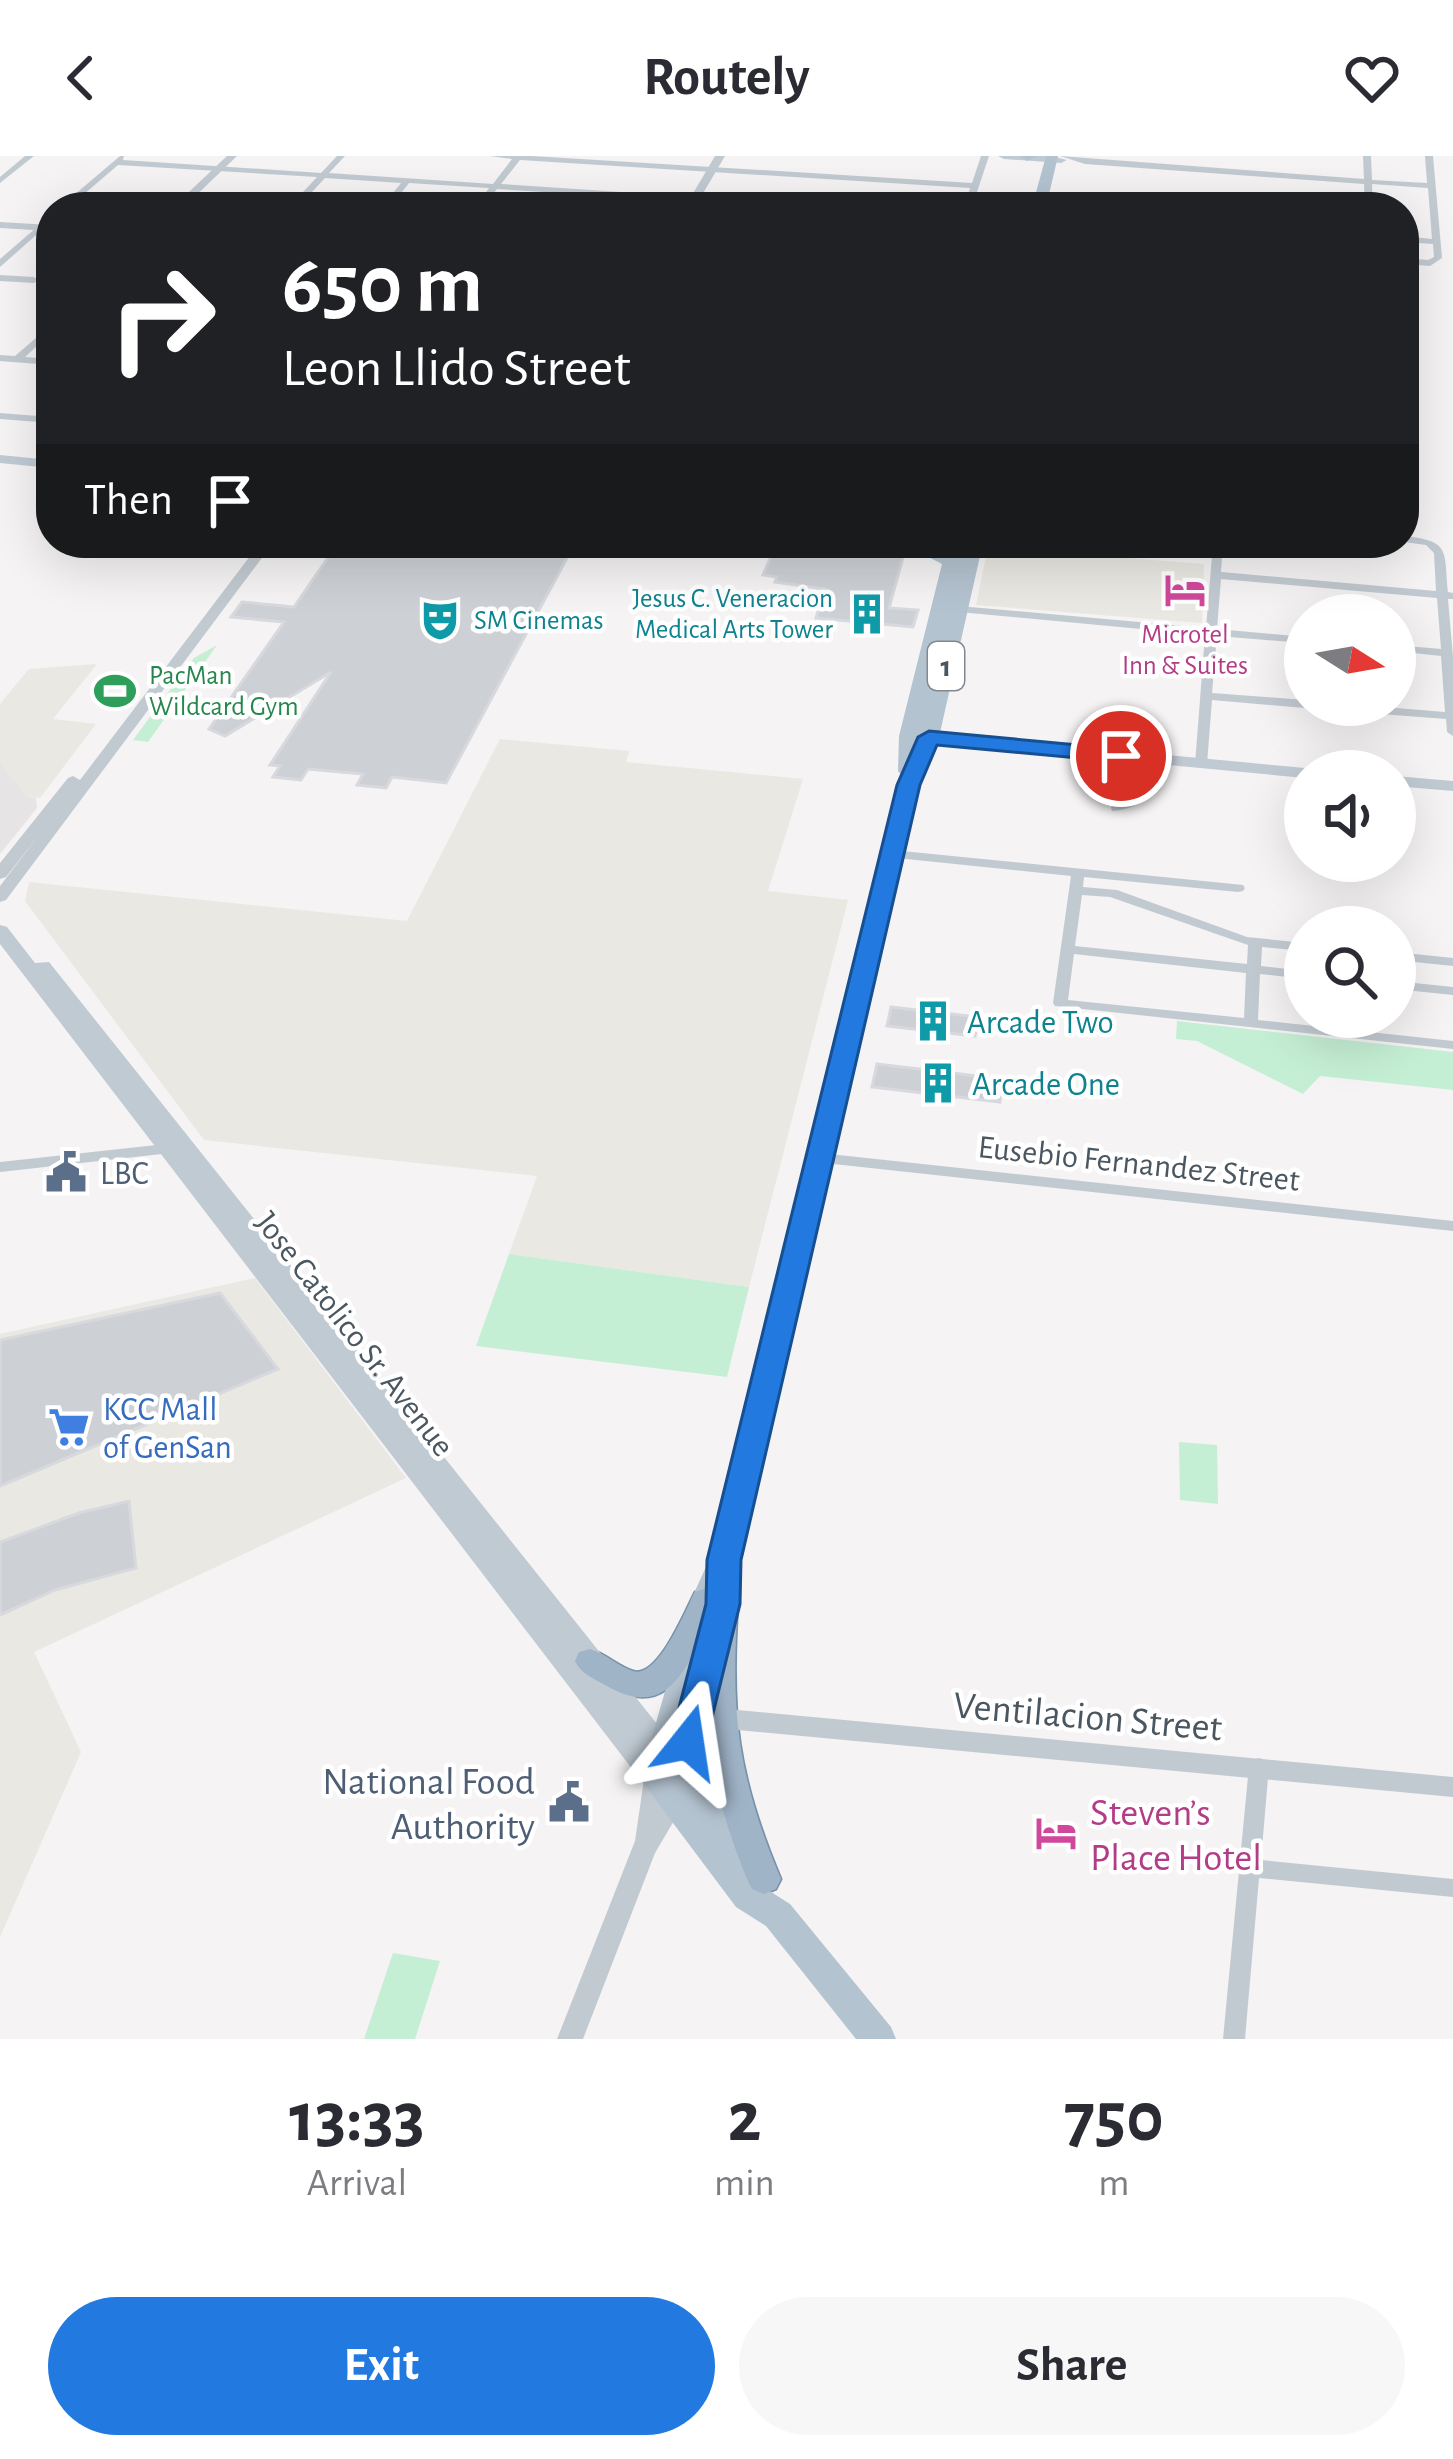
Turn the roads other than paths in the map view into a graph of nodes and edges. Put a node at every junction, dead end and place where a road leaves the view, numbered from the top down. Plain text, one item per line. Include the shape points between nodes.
1 (30, 156) edge
2 (232, 156) edge
3 (341, 156) edge
4 (494, 156) edge
5 (720, 156) edge
6 (985, 156) edge
7 (1004, 156) edge
8 (1298, 156) edge
9 (1367, 156) edge
10 (1429, 156) edge
11 (518, 157) edge
12 (1029, 157) edge
13 (119, 159) edge
14 (1057, 161) edge
15 (218, 169) junction
16 (712, 170) junction
17 (3, 175) edge
18 (322, 176) junction
19 (1299, 177) junction
20 (407, 181) junction
21 (1366, 182) junction
22 (975, 186) junction
23 (1430, 186) junction
24 (494, 187) junction
25 (81, 192) edge
26 (194, 192) edge
27 (307, 192) edge
28 (398, 192) edge
29 (490, 192) edge
30 (582, 192) edge
31 (699, 192) edge
32 (973, 192) edge
33 (1045, 192) edge
34 (1053, 192) edge
35 (1367, 192) edge
36 (0, 225) edge
37 (36, 227) edge
38 (36, 236) edge
39 (1419, 240) edge
40 (1438, 242) junction
41 (1419, 261) edge
42 (0, 264) edge
43 (0, 278) edge
44 (34, 280) dead end
45 (36, 342) edge
46 (0, 358) edge
47 (18, 359) junction
48 (36, 361) edge
49 (0, 416) edge
50 (36, 419) edge
51 (0, 459) edge
52 (36, 462) edge
53 (1419, 542) edge
54 (242, 558) edge
55 (256, 558) edge
56 (958, 558) edge
57 (960, 558) edge
58 (1217, 558) edge
59 (1216, 575) junction
60 (1447, 595) edge
61 (959, 609) junction
62 (1213, 631) junction
63 (1284, 638) edge
64 (1416, 650) edge
65 (1448, 653) junction
66 (1207, 696) junction
67 (1284, 702) edge
68 (1416, 713) edge
69 (1452, 716) edge
70 (1453, 733) edge
71 (919, 736) junction
72 (1160, 759) junction
73 (1201, 764) junction
74 (1284, 771) edge
75 (1416, 783) edge
76 (1453, 787) edge
77 (1117, 808) dead end
78 (892, 854) junction
79 (1078, 873) junction
80 (0, 874) edge
81 (1113, 876) junction
82 (1238, 888) dead end
83 (1076, 890) junction
84 (1112, 893) junction
85 (0, 897) edge
86 (0, 911) edge
87 (0, 931) edge
88 (1255, 942) junction
89 (1284, 945) edge
90 (1068, 949) junction
91 (1416, 958) edge
92 (1453, 962) edge
93 (1255, 969) junction
94 (1284, 972) edge
95 (1416, 987) edge
96 (1453, 991) edge
97 (1251, 1024) junction
98 (1453, 1045) edge
99 (175, 1148) junction
100 (820, 1157) junction
101 (0, 1167) edge
102 (1453, 1226) edge
103 (714, 1602) junction
104 (590, 1661) junction
105 (716, 1718) junction
106 (1259, 1766) junction
107 (668, 1776) junction
108 (1453, 1786) edge
109 (1251, 1868) junction
110 (764, 1879) junction
111 (1453, 1888) edge
112 (778, 1915) junction
113 (570, 2039) edge
114 (878, 2039) edge
115 (1234, 2039) edge

1 - 17 street
2 - 15 street
3 - 18 street
4 - 11 street
5 - 16 street
6 - 22 street
7 - 12 main road
8 - 19 street
9 - 21 street
10 - 23 street
11 - 16 street
11 - 24 street
12 - 14 main road
13 - 15 street
13 - 25 street
14 - 19 street
14 - 33 main road
14 - 34 main road
15 - 18 street
15 - 26 street
16 - 22 street
16 - 31 street
18 - 20 street
18 - 27 street
19 - 21 street
20 - 24 street
20 - 28 street
21 - 23 street
21 - 35 street
22 - 32 street
23 - 40 street
24 - 29 street
24 - 30 street
36 - 37 street
38 - 42 street
39 - 40 street
40 - 41 street via 1436,261
43 - 44 street
45 - 47 street
46 - 47 street
47 - 48 street
49 - 50 street
51 - 52 main road
53 - 60 street via 1437,546
54 - 80 street
55 - 85 street
56 - 71 main road, 1
57 - 61 main road, 1
58 - 59 street
59 - 60 street
59 - 62 street
60 - 65 street
61 - 62 street
61 - 71 main road, 1
62 - 63 street
62 - 66 street
64 - 65 street
65 - 69 street
66 - 67 street
66 - 73 street
68 - 69 street
69 - 70 street
71 - 72 main road
71 - 78 main road, 1
72 - 73 main road
72 - 77 street via 1150,795
73 - 74 main road
75 - 76 main road
78 - 79 street
78 - 100 main road, 1
79 - 81 street
79 - 83 street
81 - 82 street
81 - 84 street
83 - 84 street
83 - 90 street
84 - 88 street
86 - 99 main road, Jose Catolico Sr. Avenue
87 - 99 main road, Jose Catolico Sr. Avenue
88 - 89 street
88 - 93 street
90 - 93 street
90 - 97 street via 1060,1003
91 - 92 street
93 - 94 street
93 - 97 street
95 - 96 street
97 - 98 street
99 - 101 street
99 - 104 main road, Jose Catolico Sr. Avenue
99 - 107 main road, Jose Catolico Sr. Avenue
100 - 102 street, Eusebio Fernandez Street
100 - 103 main road, 1
103 - 104 highway via 655,1683 633,1685
103 - 105 highway
103 - 107 main road, 1
104 - 107 main road, Jose Catolico Sr. Avenue
105 - 106 street, Ventilacion Street
105 - 110 highway via 729,1792
106 - 108 street, Ventilacion Street
106 - 109 street
107 - 110 main road
107 - 112 main road via 748,1896
107 - 113 street
109 - 111 street
109 - 115 street
110 - 112 main road
112 - 114 main road

